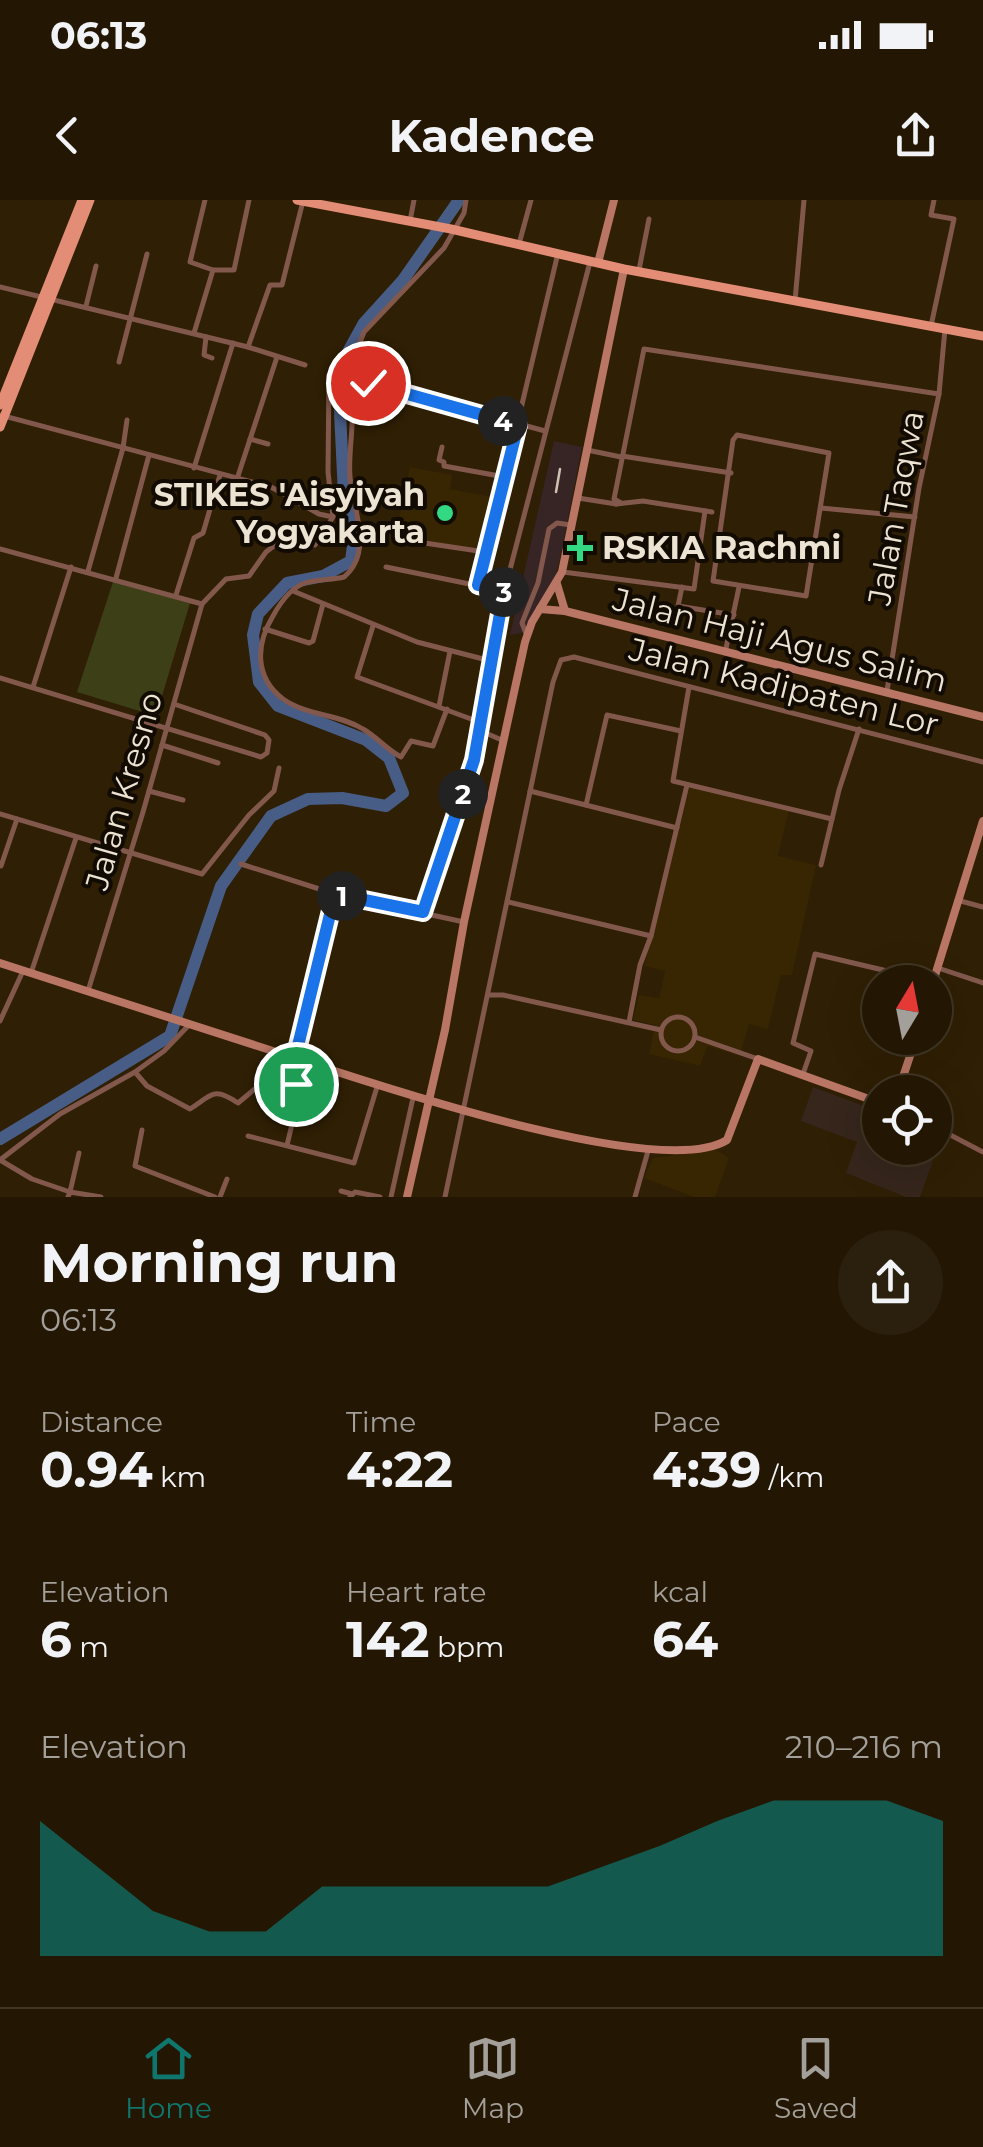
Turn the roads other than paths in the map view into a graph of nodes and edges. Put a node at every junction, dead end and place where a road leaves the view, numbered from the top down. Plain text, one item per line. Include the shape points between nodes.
1 (82, 200) edge
2 (90, 200) edge
3 (205, 200) edge
4 (250, 200) edge
5 (414, 200) edge
6 (466, 200) edge
7 (531, 200) edge
8 (614, 200) edge
9 (804, 200) edge
10 (934, 200) edge
11 (300, 201) edge
12 (328, 203) edge
13 (649, 219) dead end
14 (410, 221) junction
15 (452, 229) junction
16 (518, 244) junction
17 (147, 254) dead end
18 (558, 254) junction
19 (594, 262) junction
20 (96, 266) dead end
21 (624, 269) junction
22 (213, 270) junction
23 (639, 272) junction
24 (0, 286) edge
25 (47, 298) junction
26 (795, 300) junction
27 (86, 306) junction
28 (130, 317) junction
29 (932, 326) junction
30 (944, 329) junction
31 (194, 334) junction
32 (983, 336) edge
33 (206, 337) junction
34 (233, 344) junction
35 (248, 347) junction
36 (277, 356) junction
37 (212, 358) dead end
38 (118, 362) dead end
39 (306, 365) dead end
40 (329, 376) dead end
41 (939, 394) junction
42 (352, 404) dead end
43 (0, 405) edge
44 (1, 419) edge
45 (128, 420) dead end
46 (518, 425) junction
47 (545, 432) junction
48 (250, 439) junction
49 (268, 444) dead end
50 (442, 447) dead end
51 (123, 448) junction
52 (587, 450) junction
53 (149, 455) junction
54 (622, 456) junction
55 (194, 468) junction
56 (731, 473) junction
57 (220, 475) junction
58 (505, 477) junction
59 (237, 479) junction
60 (578, 498) junction
61 (618, 503) junction
62 (821, 508) junction
63 (334, 517) junction
64 (915, 517) junction
65 (572, 526) junction
66 (418, 542) dead end
67 (0, 549) edge
68 (486, 552) junction
69 (71, 567) junction
70 (386, 567) dead end
71 (88, 571) junction
72 (562, 572) junction
73 (116, 578) junction
74 (538, 583) junction
75 (556, 584) junction
76 (478, 585) junction
77 (739, 586) junction
78 (682, 587) junction
79 (293, 591) junction
80 (504, 591) junction
81 (176, 595) junction
82 (202, 604) junction
83 (323, 604) junction
84 (542, 604) junction
85 (565, 611) junction
86 (734, 615) junction
87 (373, 626) junction
88 (265, 629) junction
89 (526, 636) junction
90 (450, 650) junction
91 (725, 653) junction
92 (491, 661) junction
93 (0, 678) edge
94 (33, 687) junction
95 (690, 687) junction
96 (886, 694) junction
97 (174, 704) junction
98 (439, 706) junction
99 (448, 709) junction
100 (983, 717) edge
101 (482, 723) junction
102 (167, 727) junction
103 (859, 730) junction
104 (680, 731) junction
105 (480, 732) junction
106 (504, 741) junction
107 (162, 746) junction
108 (218, 762) dead end
109 (983, 762) edge
110 (279, 768) dead end
111 (687, 785) junction
112 (530, 791) junction
113 (149, 792) junction
114 (183, 800) dead end
115 (586, 805) junction
116 (0, 814) edge
117 (17, 819) junction
118 (832, 819) junction
119 (983, 821) edge
120 (677, 828) junction
121 (76, 837) junction
122 (130, 854) junction
123 (241, 864) dead end
124 (2, 866) edge
125 (821, 866) dead end
126 (335, 894) junction
127 (957, 900) junction
128 (508, 902) junction
129 (983, 907) edge
130 (423, 912) junction
131 (464, 922) junction
132 (651, 936) junction
133 (0, 963) edge
134 (862, 965) edge
135 (939, 965) edge
136 (27, 972) junction
137 (952, 973) edge
138 (983, 983) edge
139 (489, 985) junction
140 (88, 991) junction
141 (486, 995) junction
142 (503, 995) junction
143 (0, 1022) edge
144 (629, 1022) junction
145 (189, 1024) junction
146 (661, 1030) junction
147 (695, 1037) junction
148 (278, 1052) junction
149 (298, 1059) junction
150 (758, 1059) junction
151 (135, 1072) junction
152 (803, 1074) junction
153 (377, 1086) junction
154 (862, 1096) edge
155 (414, 1098) junction
156 (430, 1103) junction
157 (463, 1112) junction
158 (142, 1130) dead end
159 (952, 1135) edge
160 (248, 1136) dead end
161 (287, 1145) junction
162 (648, 1151) junction
163 (983, 1151) edge
164 (79, 1154) dead end
165 (227, 1179) dead end
166 (188, 1187) junction
167 (341, 1192) dead end
168 (69, 1194) edge
169 (184, 1195) edge
170 (351, 1195) edge
171 (101, 1197) edge
172 (217, 1197) edge
173 (380, 1197) edge
174 (392, 1197) edge
175 (407, 1197) edge
176 (445, 1197) edge
177 (635, 1197) edge

1 - 25 main road
2 - 25 main road
3 - 22 street via 190,262
4 - 22 street via 234,271
5 - 14 street
6 - 15 street
7 - 16 street
8 - 19 street
9 - 26 street
10 - 29 street via 931,215 954,219
11 - 12 main road
11 - 35 street via 282,285 270,285
12 - 14 main road
13 - 23 street
14 - 15 main road
15 - 16 main road
15 - 46 street via 444,248 364,332 354,379
16 - 18 main road
17 - 28 street
18 - 19 main road
18 - 46 street
19 - 21 main road
19 - 47 street
20 - 27 street
21 - 23 main road
21 - 52 street
22 - 31 street
23 - 26 main road
24 - 25 street
25 - 27 street
25 - 43 main road
25 - 44 main road
26 - 29 main road
27 - 28 street
28 - 31 street
28 - 38 street
29 - 30 main road
30 - 32 main road
30 - 41 street, Jalan Taqwa
31 - 33 street
33 - 34 street
33 - 37 street via 204,355
34 - 35 street
34 - 55 street
35 - 36 street
36 - 39 street
36 - 48 street
40 - 63 street
41 - 54 street via 644,349
41 - 64 street, Jalan Taqwa
42 - 79 street via 356,560 344,577
44 - 51 street
45 - 51 street
46 - 47 street
46 - 58 street
47 - 80 street
48 - 49 street
48 - 59 street
50 - 58 street via 444,466
51 - 53 street
51 - 71 street
52 - 54 street
52 - 60 street
53 - 55 street
53 - 73 street
54 - 56 street
54 - 61 street
55 - 57 street
56 - 62 street via 736,436 827,451
56 - 77 street via 713,581
57 - 59 street
57 - 81 street
58 - 68 street
59 - 63 street
60 - 61 street
60 - 65 street
61 - 78 street via 708,511 694,588
62 - 64 street
62 - 77 street via 806,596
63 - 82 street via 317,544 284,538 247,578 226,579
64 - 96 street, Jalan Taqwa
65 - 72 street
65 - 74 street via 551,526
66 - 68 street
67 - 69 street
68 - 76 street
69 - 71 street
69 - 94 street
70 - 76 street
71 - 73 street
72 - 75 street
72 - 78 street
73 - 81 street
74 - 84 street
74 - 89 street via 522,624
75 - 84 street
75 - 85 street, Jalan Haji Agus Salim
76 - 80 street
77 - 86 street
78 - 86 street via 678,606
79 - 83 street
79 - 88 street
80 - 92 street
81 - 82 street
82 - 97 street, Jalan Kresno
83 - 87 street
83 - 88 street via 309,643
84 - 85 street, Jalan Haji Agus Salim
84 - 89 street
85 - 91 street, Jalan Haji Agus Salim
86 - 91 street
87 - 90 street
87 - 98 street via 356,677
88 - 99 street via 258,648 276,692 294,705 364,729 396,755 404,755 412,740 434,746
89 - 106 street
90 - 92 street
90 - 98 street
91 - 96 street, Jalan Haji Agus Salim
92 - 101 street
93 - 94 street
94 - 102 street
95 - 103 street, Jalan Kadipaten Lor
95 - 104 street
95 - 112 street, Jalan Kadipaten Lor via 561,660
96 - 100 street, Jalan Haji Agus Salim
97 - 102 street, Jalan Kresno
97 - 102 street via 264,736 268,753 262,758 238,752
98 - 99 street
99 - 101 street
101 - 105 street
102 - 107 street, Jalan Kresno
103 - 109 street, Jalan Kadipaten Lor
103 - 118 street
104 - 111 street via 672,778
104 - 115 street via 607,715
105 - 106 street
105 - 130 street
106 - 131 street
107 - 108 street
107 - 113 street, Jalan Kresno
110 - 122 street via 274,791 202,874
111 - 118 street
111 - 120 street
112 - 115 street
112 - 128 street
113 - 114 street
113 - 122 street, Jalan Kresno
115 - 120 street
116 - 117 street
117 - 121 street
117 - 124 street
118 - 125 street
119 - 127 street
120 - 132 street
121 - 122 street
121 - 136 street
122 - 140 street, Jalan Kresno
123 - 126 street
126 - 130 street
126 - 149 street
127 - 129 street
127 - 135 street
128 - 132 street
128 - 139 street
130 - 131 street
131 - 156 street
132 - 144 street
133 - 136 street
134 - 152 street via 815,954 794,1043 811,1050
136 - 140 street
136 - 143 street
137 - 138 street
139 - 141 street
139 - 142 street
140 - 145 street
141 - 142 street
141 - 157 street
142 - 144 street
144 - 146 street
145 - 148 street
145 - 151 street
146 - 147 street via 666,1021 682,1018
146 - 147 street via 665,1046 674,1051 686,1050
147 - 150 street
148 - 149 street
148 - 151 street via 238,1103 213,1092 190,1109
149 - 153 street
149 - 161 street via 300,1090
150 - 152 street
150 - 162 street via 726,1140 696,1150
151 - 168 street via 60,1114 0,1160
152 - 154 street
153 - 155 street
153 - 161 street via 356,1162
155 - 156 street
155 - 174 street
156 - 157 street
156 - 175 street
157 - 162 street
157 - 176 street
158 - 166 street via 135,1166
159 - 163 street
160 - 161 street
162 - 177 street
164 - 168 street
165 - 172 street
166 - 169 street
166 - 172 street
167 - 170 street
168 - 171 street
170 - 173 street

